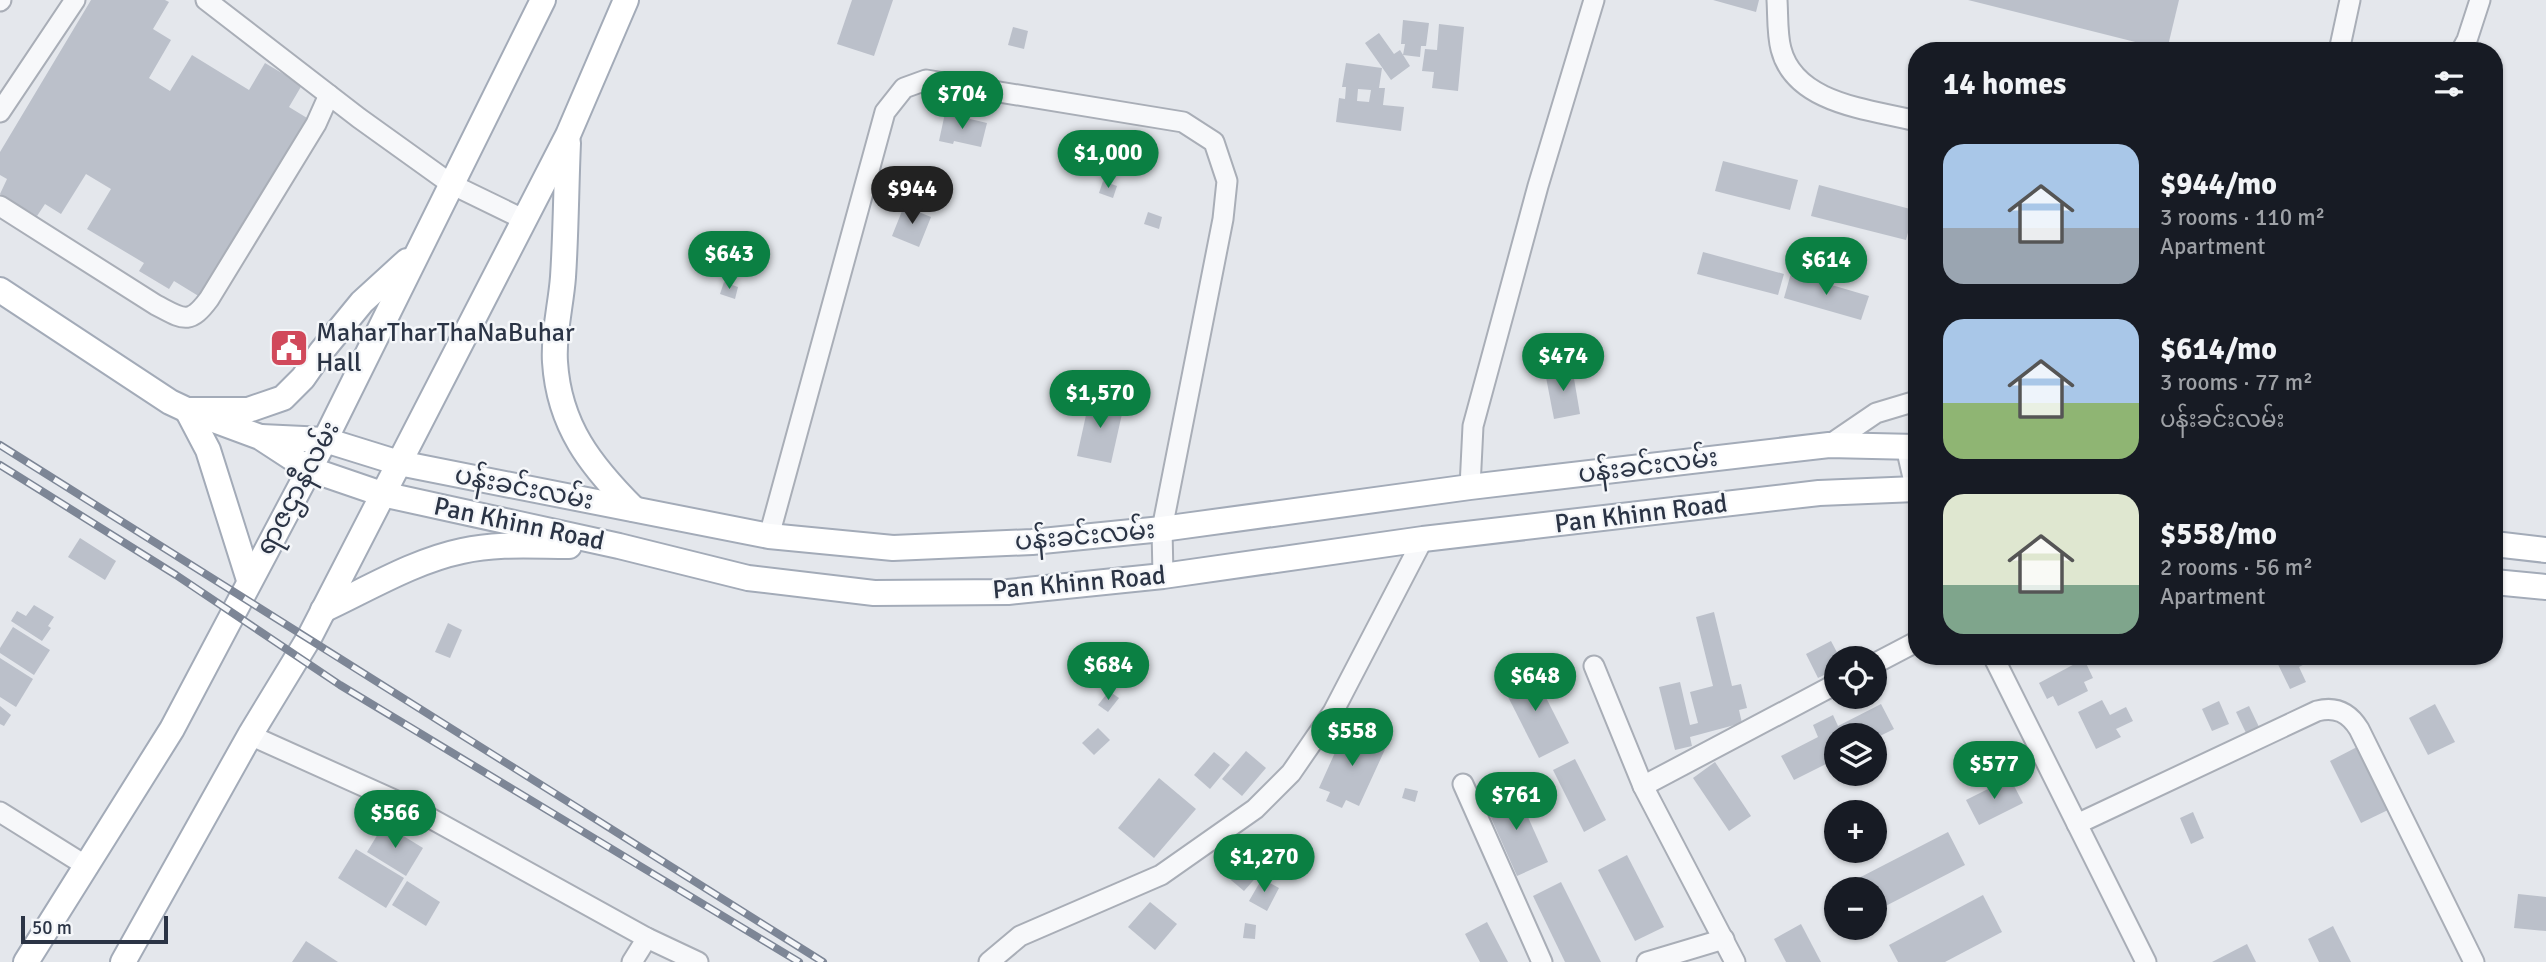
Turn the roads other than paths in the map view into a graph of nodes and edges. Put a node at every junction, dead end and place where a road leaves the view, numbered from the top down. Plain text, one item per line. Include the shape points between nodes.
1 (75, 0) edge
2 (206, 0) edge
3 (543, 0) edge
4 (626, 0) edge
5 (1594, 0) edge
6 (1777, 0) edge
7 (2350, 0) edge
8 (2480, 0) edge
9 (2341, 42) edge
10 (2466, 42) edge
11 (329, 95) junction
12 (0, 112) edge
13 (1908, 119) edge
14 (568, 135) junction
15 (451, 184) junction
16 (0, 206) edge
17 (523, 219) junction
18 (417, 252) junction
19 (0, 290) edge
20 (1908, 396) edge
21 (1908, 403) edge
22 (1896, 406) junction
23 (187, 411) junction
24 (260, 437) junction
25 (325, 440) junction
26 (1829, 446) junction
27 (1908, 447) edge
28 (399, 463) junction
29 (309, 470) junction
30 (1470, 487) junction
31 (1908, 490) edge
32 (382, 494) junction
33 (634, 509) junction
34 (1162, 529) junction
35 (769, 536) junction
36 (1423, 539) junction
37 (2503, 545) edge
38 (620, 546) junction
39 (2546, 550) edge
40 (1163, 576) junction
41 (249, 580) junction
42 (2503, 583) edge
43 (2546, 587) edge
44 (323, 610) junction
45 (1908, 646) edge
46 (1887, 657) edge
47 (1998, 665) edge
48 (1594, 666) dead end
49 (1824, 690) edge
50 (250, 735) junction
51 (1463, 784) dead end
52 (1643, 786) junction
53 (0, 812) edge
54 (2077, 824) junction
55 (88, 867) junction
56 (647, 938) junction
57 (1724, 939) junction
58 (26, 962) edge
59 (123, 962) edge
60 (632, 962) edge
61 (698, 962) edge
62 (989, 962) edge
63 (1542, 962) edge
64 (1647, 962) edge
65 (1735, 962) edge
66 (2146, 962) edge
67 (2474, 962) edge

1 - 12 street
2 - 11 street
3 - 15 main road, ရာဇဌာနီလမ်း
4 - 14 main road
5 - 30 street via 1473,426
6 - 13 street via 1780,48 1791,72 1806,88 1828,99
7 - 9 street
8 - 10 street
11 - 15 street
11 - 16 street via 209,299 192,317 185,319 156,304
14 - 17 main road
14 - 33 main road via 563,280 554,361 577,442
15 - 17 street
15 - 18 main road, ရာဇဌာနီလမ်း
17 - 28 main road
18 - 23 main road via 362,302 283,398 248,410
18 - 25 main road, ရာဇဌာနီလမ်း
19 - 23 main road
20 - 22 street
21 - 22 street
22 - 26 street via 1876,413
23 - 24 main road
23 - 41 main road via 208,450
24 - 25 main road, ပန်းခင်းလမ်း
24 - 29 main road, Pan Khinn Road
25 - 28 main road, ပန်းခင်းလမ်း
25 - 29 main road, ရာဇဌာနီလမ်း
26 - 27 main road, ပန်းခင်းလမ်း
26 - 30 main road, ပန်းခင်းလမ်း
28 - 32 main road
28 - 33 main road, ပန်းခင်းလမ်း
29 - 32 main road, Pan Khinn Road
29 - 41 main road, ရာဇဌာနီလမ်း
30 - 34 main road, ပန်းခင်းလမ်း
31 - 36 main road, Pan Khinn Road via 1819,493
32 - 38 main road, Pan Khinn Road
32 - 44 main road
33 - 35 main road, ပန်းခင်းလမ်း
34 - 35 main road, ပန်းခင်းလမ်း via 1032,542 893,548
34 - 35 street via 1223,219 1227,181 1214,142 1184,122 926,80 904,88 885,112
34 - 40 street
36 - 40 main road, Pan Khinn Road
36 - 62 street via 1333,712 1291,773 1255,809 1161,875 1020,936
37 - 39 main road
38 - 40 main road, Pan Khinn Road via 748,578 874,593 1008,592
38 - 44 main road via 519,544 460,551
41 - 55 main road, ရာဇဌာနီလမ်း via 172,729
42 - 43 main road
44 - 50 main road
45 - 46 street
47 - 54 street
48 - 52 street
49 - 52 street
50 - 56 street via 412,808
50 - 59 main road
51 - 63 street
52 - 57 street
53 - 55 street
54 - 66 street
54 - 67 street via 2317,712 2339,710 2359,729
55 - 58 main road, ရာဇဌာနီလမ်း
56 - 60 street
56 - 61 street
57 - 64 street
57 - 65 street

